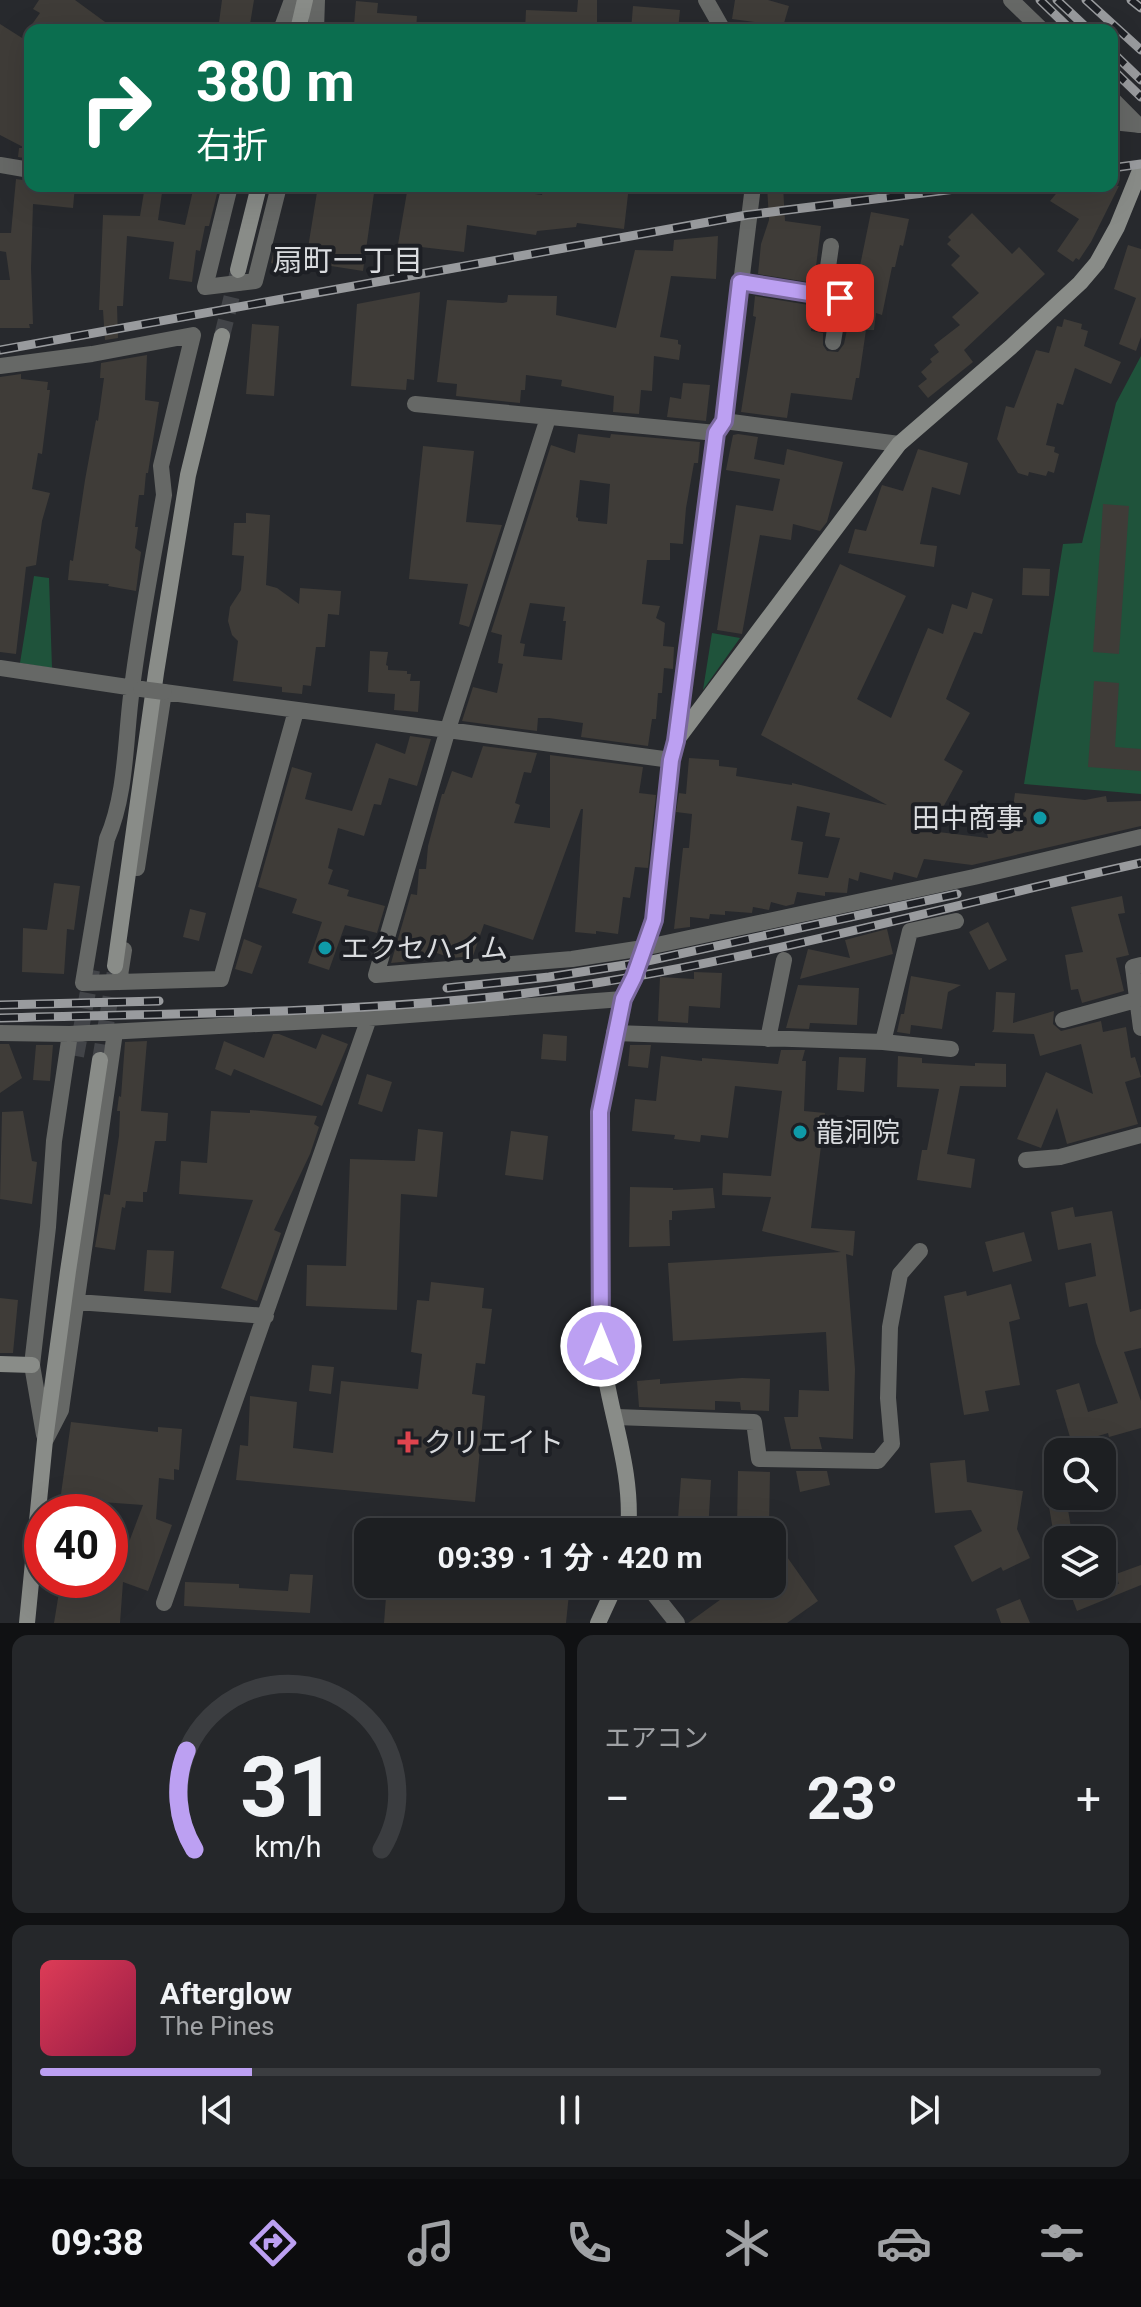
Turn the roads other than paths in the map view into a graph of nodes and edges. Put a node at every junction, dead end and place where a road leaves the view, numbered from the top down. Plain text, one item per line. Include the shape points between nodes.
1 (292, 0) edge
2 (305, 0) edge
3 (317, 0) edge
4 (706, 0) edge
5 (1011, 0) edge
6 (283, 24) edge
7 (299, 24) edge
8 (316, 24) edge
9 (720, 24) edge
10 (1036, 24) edge
11 (1118, 105) edge
12 (1118, 123) edge
13 (1139, 125) edge
14 (0, 165) edge
15 (1141, 168) edge
16 (24, 169) edge
17 (229, 192) edge
18 (258, 192) edge
19 (277, 192) edge
20 (752, 192) edge
21 (831, 246) dead end
22 (238, 270) tunnel mouth
23 (740, 282) junction
24 (824, 295) junction
25 (222, 336) tunnel mouth
26 (833, 342) dead end
27 (0, 366) edge
28 (415, 404) dead end
29 (548, 418) junction
30 (720, 427) junction
31 (899, 444) junction
32 (0, 668) edge
33 (136, 688) junction
34 (164, 692) junction
35 (296, 711) junction
36 (448, 729) junction
37 (676, 741) junction
38 (671, 760) junction
39 (114, 824) junction
40 (1141, 837) edge
41 (956, 921) dead end
42 (643, 948) junction
43 (94, 960) tunnel mouth
44 (784, 960) dead end
45 (1141, 965) edge
46 (117, 974) junction
47 (623, 999) junction
48 (1136, 1000) junction
49 (369, 1018) junction
50 (1063, 1020) dead end
51 (1141, 1028) edge
52 (115, 1032) junction
53 (0, 1033) edge
54 (614, 1033) junction
55 (70, 1034) junction
56 (768, 1039) junction
57 (883, 1042) junction
58 (951, 1049) dead end
59 (76, 1056) tunnel mouth
60 (100, 1060) tunnel mouth
61 (1141, 1135) edge
62 (1026, 1160) dead end
63 (50, 1193) junction
64 (920, 1251) dead end
65 (77, 1302) junction
66 (266, 1316) junction
67 (0, 1364) edge
68 (32, 1365) junction
69 (616, 1417) junction
70 (45, 1440) junction
71 (629, 1518) edge
72 (610, 1598) edge
73 (657, 1598) edge
74 (164, 1603) dead end
75 (27, 1623) edge
76 (598, 1623) edge
77 (677, 1623) edge

1 - 6 street
2 - 7 street
3 - 8 street
4 - 9 street
5 - 10 street
11 - 13 street
12 - 13 street
14 - 16 street
15 - 31 street via 1117,227 1089,273
17 - 19 street via 205,287 255,281
18 - 22 street
20 - 23 street
21 - 24 street
23 - 24 street
23 - 30 street
24 - 26 street via 840,298
25 - 46 street via 188,475
27 - 33 street via 193,335 161,466 164,495
28 - 29 street
29 - 30 street
29 - 36 street
30 - 31 street
30 - 37 street
31 - 37 street
32 - 33 street
33 - 34 street, bridge
33 - 39 street
34 - 35 street
34 - 46 street
35 - 36 street
35 - 46 street via 221,979
36 - 38 street
36 - 42 street via 376,975
37 - 38 street
38 - 42 street via 654,920
39 - 43 street
39 - 46 street via 107,839 83,983
40 - 42 street
41 - 57 street via 910,931
42 - 47 street
44 - 56 street
45 - 48 street via 1133,967
47 - 49 street
47 - 54 street
48 - 50 street
48 - 51 street
49 - 52 street
49 - 66 street
52 - 55 street
52 - 65 street
53 - 55 street
54 - 56 street
54 - 69 street via 600,1112 601,1346 604,1381
55 - 63 street
56 - 57 street
57 - 58 street
59 - 63 street
60 - 70 street
61 - 62 street via 1060,1157
63 - 68 street
64 - 69 street via 900,1274 888,1363 892,1444 878,1461 759,1459 754,1422
65 - 66 street
65 - 70 street via 61,1410
66 - 74 street
67 - 68 street
68 - 70 street
69 - 71 street
70 - 75 street
72 - 76 street
73 - 77 street

